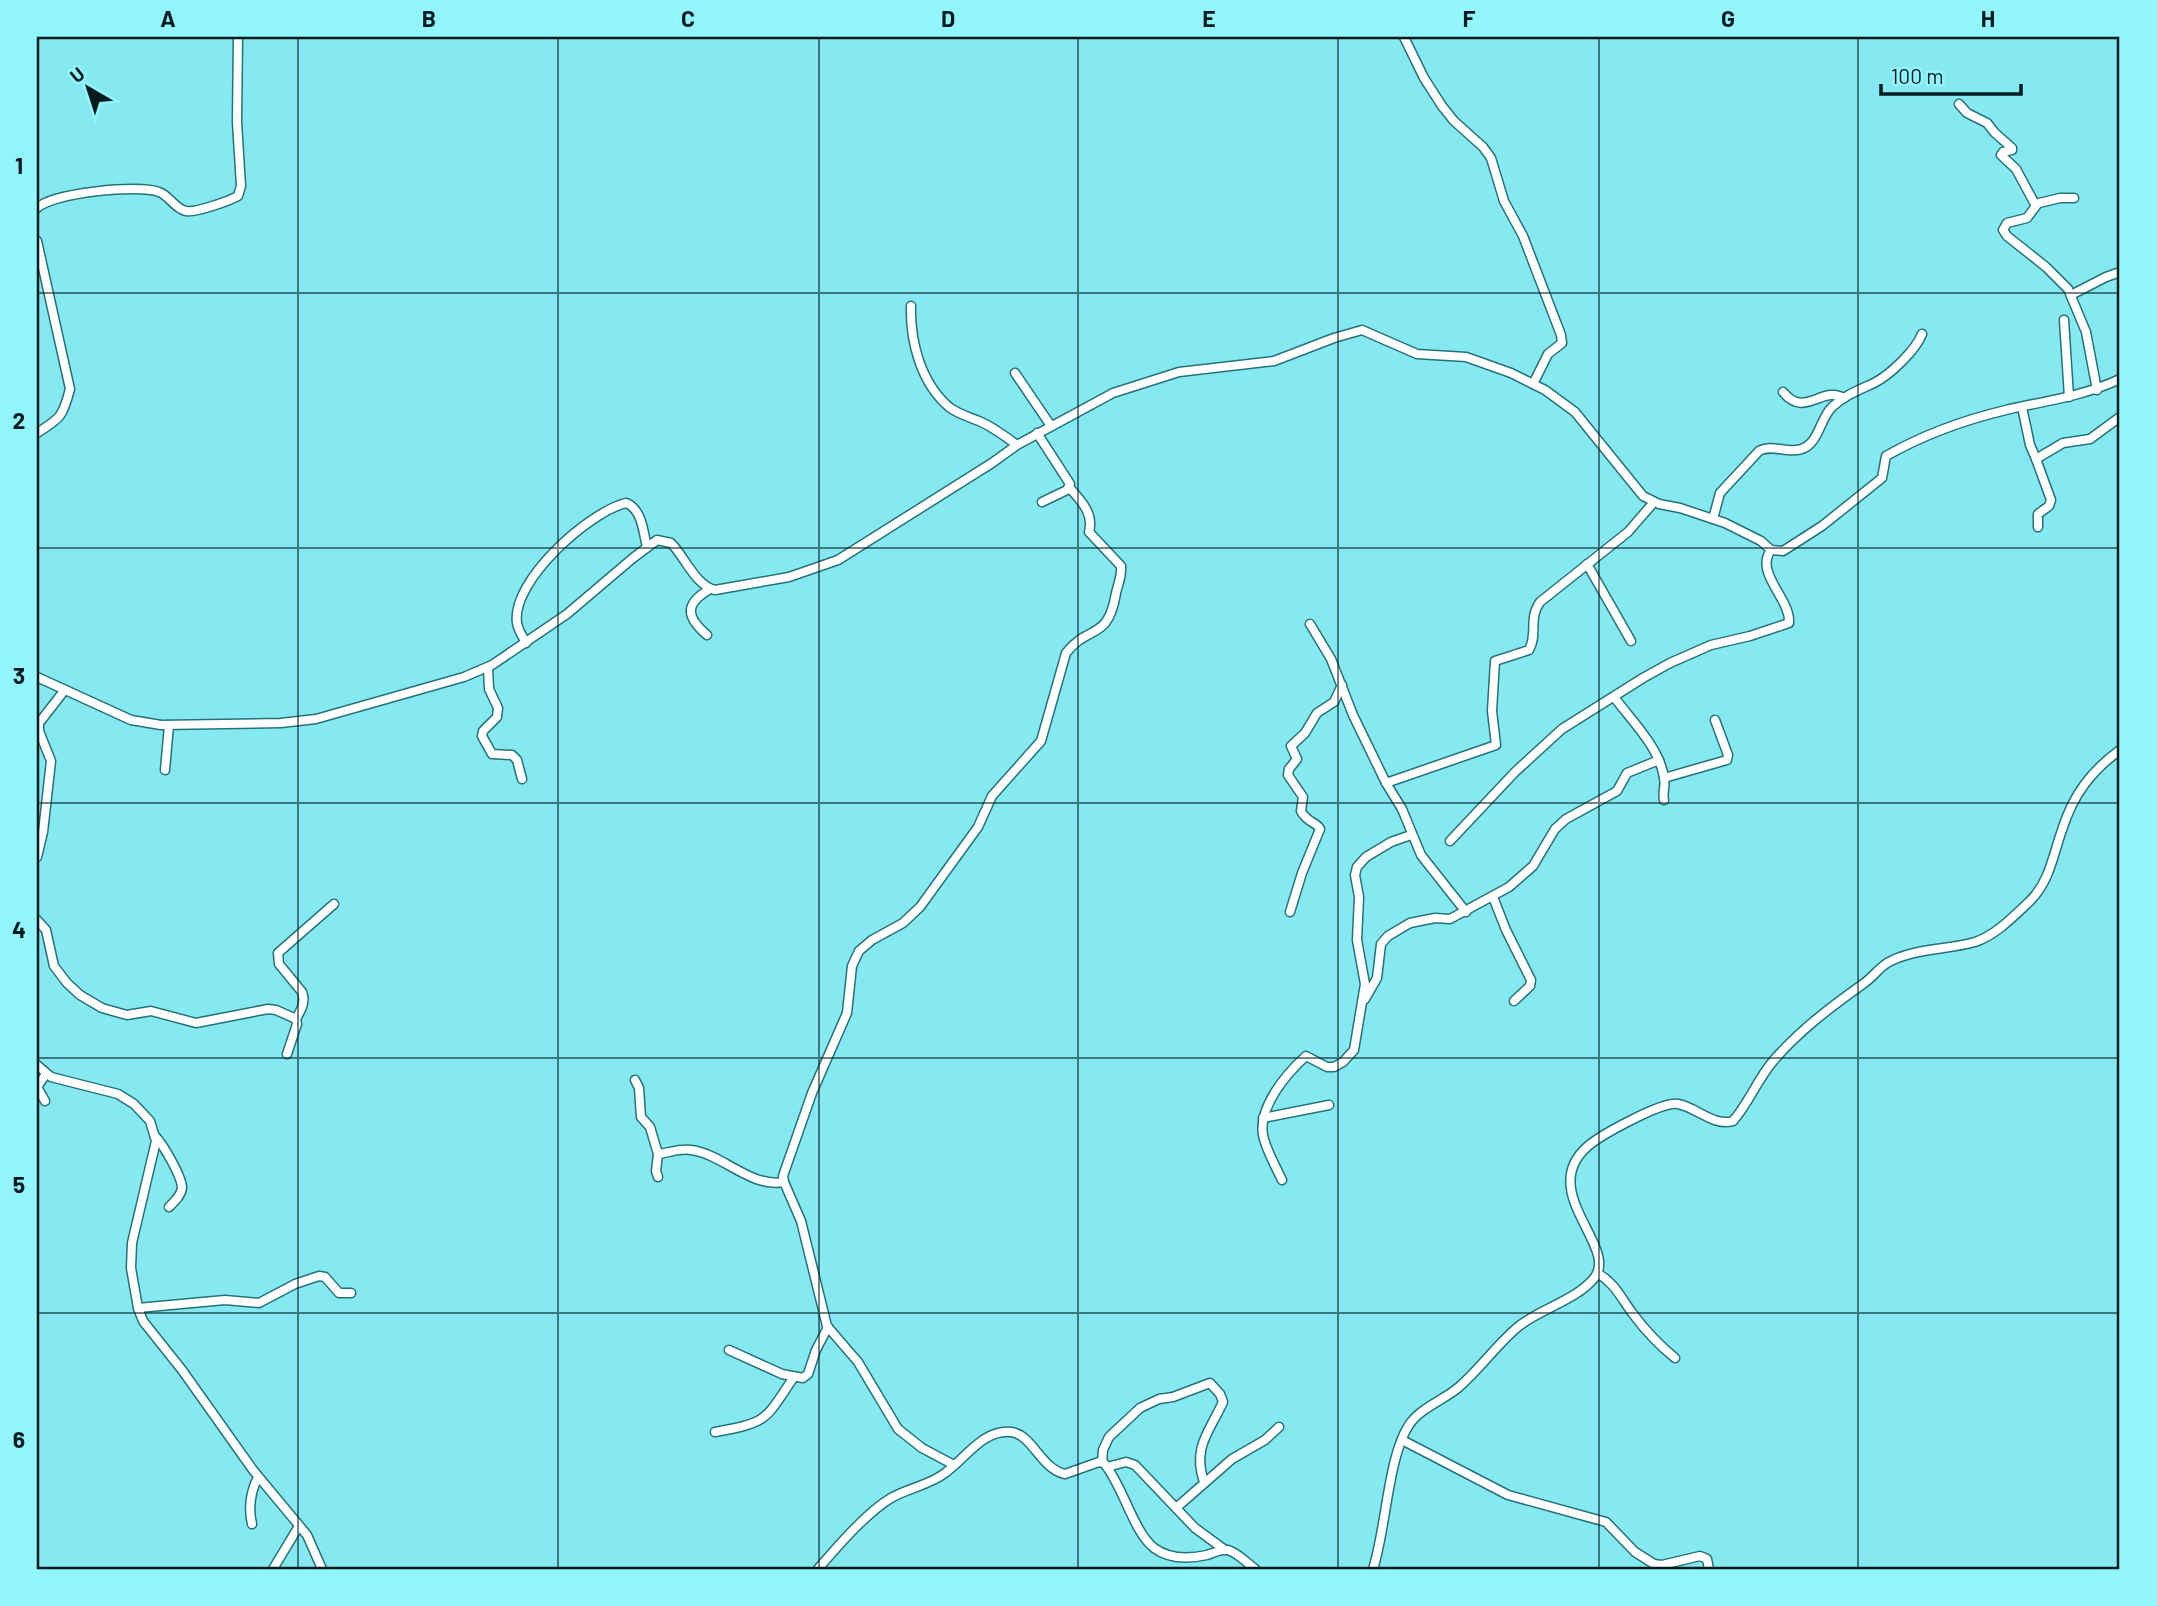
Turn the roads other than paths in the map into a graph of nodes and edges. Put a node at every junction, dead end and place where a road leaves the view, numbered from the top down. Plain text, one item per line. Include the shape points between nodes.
1 (238, 37) edge
2 (1404, 37) edge
3 (1959, 104) dead end
4 (2074, 198) dead end
5 (2035, 204) junction
6 (37, 208) edge
7 (37, 241) edge
8 (2120, 272) edge
9 (2071, 295) junction
10 (911, 306) dead end
11 (2064, 320) dead end
12 (1922, 334) dead end
13 (1015, 373) dead end
14 (2120, 379) edge
15 (1533, 384) junction
16 (2097, 390) junction
17 (1783, 392) dead end
18 (2069, 397) junction
19 (1844, 398) junction
20 (2022, 407) junction
21 (2120, 417) edge
22 (1051, 426) junction
23 (37, 433) edge
24 (1037, 433) junction
25 (1017, 445) junction
26 (2036, 459) junction
27 (1069, 486) junction
28 (1042, 502) dead end
29 (1654, 502) junction
30 (1713, 519) junction
31 (2038, 527) dead end
32 (647, 547) junction
33 (1771, 550) junction
34 (1587, 564) junction
35 (710, 589) junction
36 (1310, 624) dead end
37 (707, 635) dead end
38 (1631, 641) dead end
39 (526, 643) junction
40 (488, 667) junction
41 (37, 677) edge
42 (1342, 685) junction
43 (64, 691) junction
44 (1614, 697) junction
45 (1715, 719) dead end
46 (169, 725) junction
47 (38, 729) edge
48 (2120, 751) edge
49 (1660, 760) junction
50 (164, 770) dead end
51 (1664, 778) junction
52 (522, 779) dead end
53 (1386, 783) junction
54 (1664, 800) dead end
55 (1411, 835) junction
56 (1450, 841) dead end
57 (37, 857) edge
58 (1493, 897) junction
59 (334, 904) dead end
60 (1290, 912) dead end
61 (1466, 912) junction
62 (37, 920) edge
63 (1514, 1001) dead end
64 (1362, 1004) junction
65 (296, 1019) junction
66 (287, 1054) dead end
67 (37, 1065) edge
68 (46, 1074) junction
69 (635, 1080) dead end
70 (37, 1087) edge
71 (45, 1101) dead end
72 (1329, 1105) dead end
73 (1263, 1118) junction
74 (155, 1136) junction
75 (658, 1154) junction
76 (658, 1177) dead end
77 (1282, 1180) dead end
78 (783, 1182) junction
79 (169, 1207) dead end
80 (1597, 1273) junction
81 (351, 1293) dead end
82 (138, 1308) junction
83 (828, 1327) junction
84 (729, 1350) dead end
85 (1675, 1358) dead end
86 (794, 1377) junction
87 (1279, 1427) dead end
88 (715, 1432) dead end
89 (1402, 1440) junction
90 (1105, 1464) junction
91 (954, 1465) junction
92 (258, 1477) junction
93 (1204, 1482) junction
94 (1177, 1508) junction
95 (252, 1524) dead end
96 (299, 1525) junction
97 (1225, 1550) junction
98 (281, 1556) junction
99 (273, 1569) edge
100 (284, 1569) edge
101 (322, 1569) edge
102 (818, 1569) edge
103 (1255, 1569) edge
104 (1373, 1569) edge
105 (1709, 1569) edge

1 - 6 street via 242,186 238,196 190,212 156,191 115,189 53,200
2 - 15 street via 1447,113 1491,158 1504,201 1523,236 1561,335 1562,344 1548,354
3 - 5 street via 2010,145 2012,150 2001,155 2016,169
4 - 5 street
5 - 9 street via 2030,216 2007,223 2003,232 2059,277
7 - 23 street via 70,389 64,411
8 - 9 street
9 - 16 street via 2086,332
10 - 25 street via 918,360 933,388 949,407
11 - 18 street
12 - 19 street via 1913,351 1876,382
13 - 22 street
14 - 16 street
15 - 22 street via 1466,357 1418,354 1362,330 1274,361 1180,372 1131,386
15 - 29 street via 1575,411 1627,479
16 - 18 street
17 - 19 street via 1799,403 1831,395
18 - 20 street
19 - 30 street via 1827,412 1803,449 1759,451 1720,494
20 - 26 street
20 - 33 street via 1931,433 1886,456 1882,478 1822,526 1783,551
21 - 26 street via 2090,439 2063,443
22 - 24 street
24 - 25 street
24 - 27 street
25 - 35 street via 838,560 789,577
26 - 31 street via 2051,500 2038,514
27 - 28 street
27 - 78 street via 1091,518 1089,532 1121,566 1115,606 1101,629 1066,653 1041,741 992,796 978,827 935,887 911,916 859,951 852,965 847,1013 812,1093
29 - 30 street
29 - 34 street via 1628,532
30 - 33 street
32 - 35 street via 657,540 671,543
32 - 39 street
32 - 39 street via 638,514 626,503 574,533 549,555 521,602 517,620
33 - 44 street via 1767,565 1789,623 1711,645
34 - 38 street
34 - 53 street via 1537,605 1529,650 1495,662 1492,710 1496,745
35 - 37 street via 696,598 691,608 692,619
36 - 42 street
39 - 40 street
40 - 46 street via 316,719
40 - 52 street via 489,689 498,708 497,717 482,736 492,754 512,755 517,760
41 - 43 street
42 - 53 street
42 - 60 street via 1334,702 1317,713 1291,746 1297,760 1288,775 1303,797 1301,811 1320,829
43 - 46 street via 131,720
43 - 47 street via 41,718
44 - 49 street
44 - 56 street via 1546,742
45 - 51 street via 1727,760
46 - 50 street
47 - 57 street via 51,761
48 - 80 street via 2087,778 2070,807 2039,892 1987,937 1896,960 1877,971 1774,1060 1733,1121 1723,1122 1671,1104 1590,1143 1578,1155 1571,1173 1573,1198 1600,1256
49 - 51 street
49 - 58 street via 1627,773 1617,791 1566,819 1534,866
51 - 54 street
53 - 55 street
55 - 61 street
55 - 64 street via 1391,842 1357,867 1357,940 1365,984
58 - 61 street
58 - 63 street via 1531,980
59 - 65 street via 278,953 279,964 304,997
61 - 64 street via 1450,919 1410,923 1388,936 1381,944 1377,978
62 - 65 street via 46,930 54,967 80,995 102,1008 127,1015 151,1011 196,1023 268,1009
64 - 73 street via 1354,1050 1330,1068 1306,1056 1287,1076
65 - 66 street
67 - 68 street
68 - 70 street
68 - 74 street via 118,1094 142,1111
69 - 75 street via 641,1117 650,1127
70 - 71 street
72 - 73 street
73 - 77 street via 1266,1147
74 - 79 street via 164,1145 182,1185
74 - 82 street via 132,1243
75 - 76 street
75 - 78 street via 690,1149 763,1182
78 - 83 street via 801,1221
80 - 85 street via 1608,1279
80 - 89 street via 1520,1325 1458,1388 1413,1419
81 - 82 street via 339,1293 321,1276 259,1303 219,1300
82 - 92 street
83 - 86 street via 808,1374
83 - 91 street via 858,1362 898,1429
84 - 86 street
86 - 88 street via 765,1418
87 - 93 street
89 - 104 street
89 - 105 street via 1508,1495 1606,1522 1642,1558 1656,1565 1703,1556
90 - 91 street via 1060,1473 1012,1432 992,1435
90 - 93 street via 1103,1450 1109,1437 1140,1409 1210,1383 1223,1402 1202,1444
90 - 94 street via 1135,1465
90 - 97 street via 1152,1546 1174,1557
91 - 102 street via 874,1510
92 - 95 street via 250,1497
92 - 96 street
93 - 94 street
94 - 97 street
96 - 98 street
96 - 101 street
97 - 103 street
98 - 99 street
98 - 100 street

